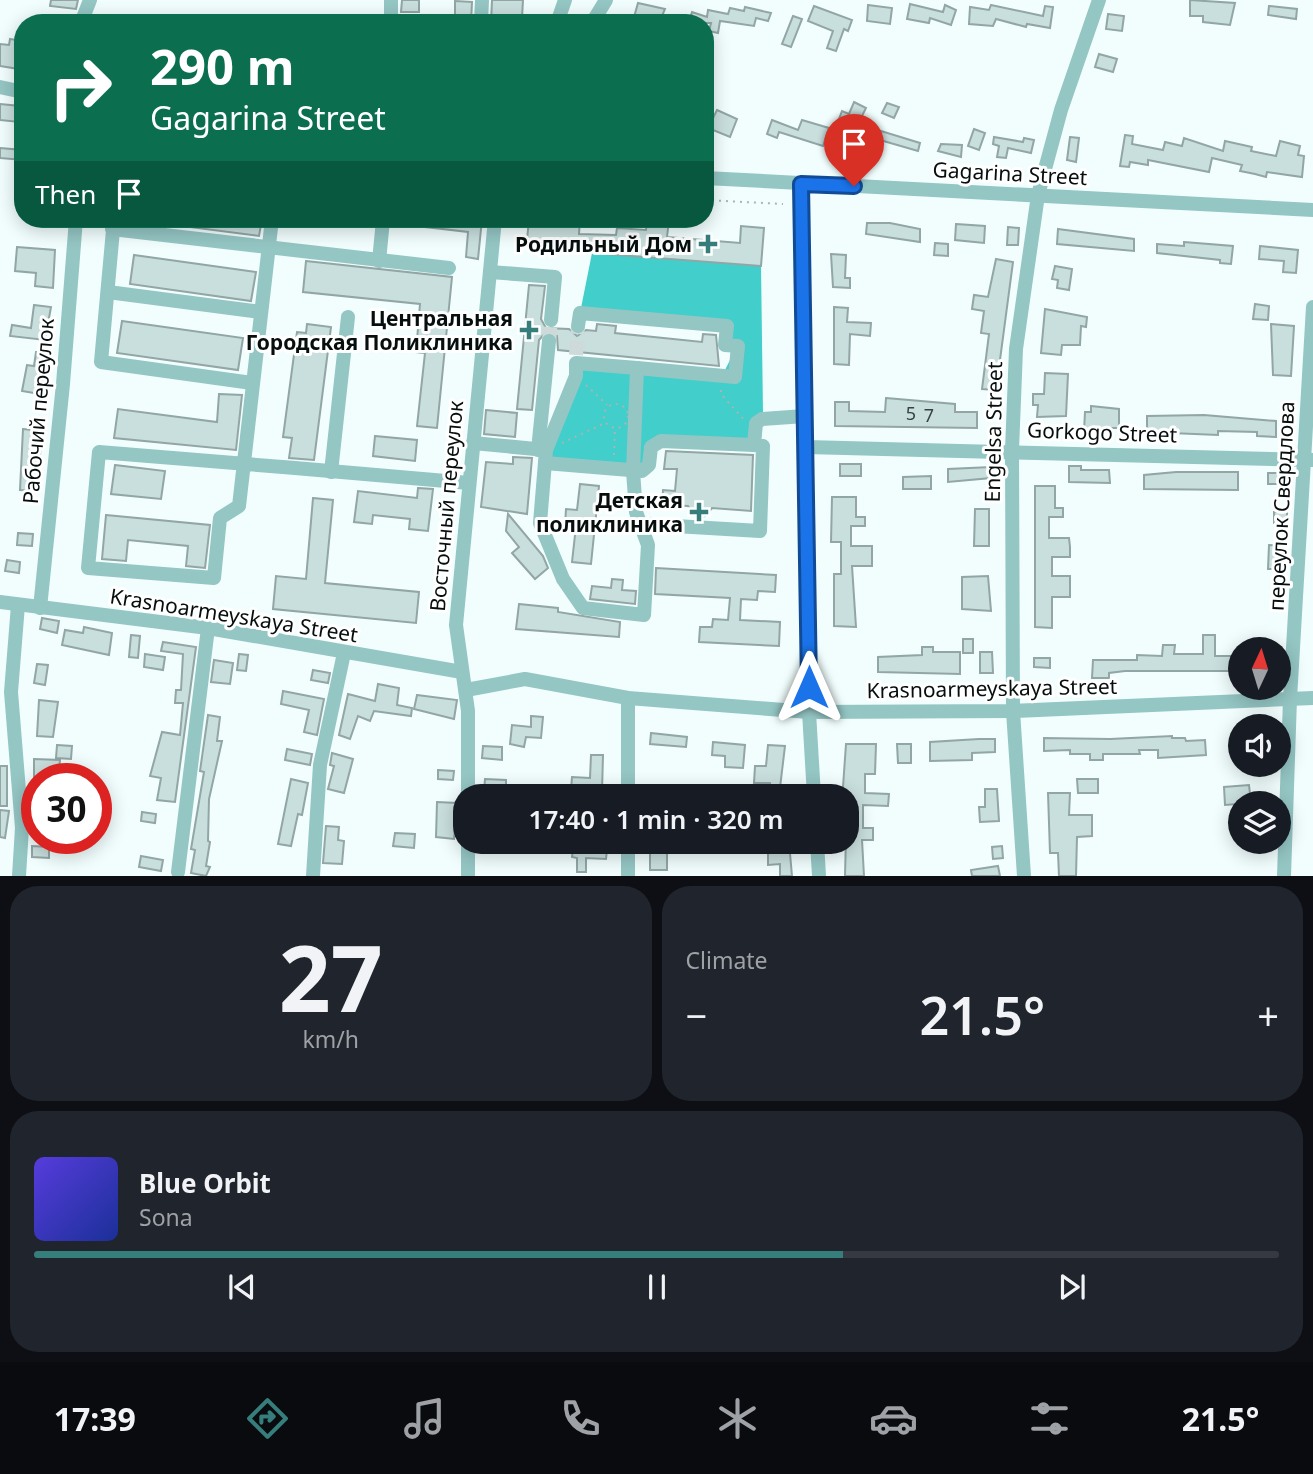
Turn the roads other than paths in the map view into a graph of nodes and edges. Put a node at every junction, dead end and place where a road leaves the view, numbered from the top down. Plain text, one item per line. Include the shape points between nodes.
1 (1099, 0) edge
2 (714, 179) edge
3 (801, 184) junction
4 (1038, 195) junction
5 (1313, 210) edge
6 (75, 228) edge
7 (113, 228) edge
8 (139, 228) edge
9 (271, 228) edge
10 (382, 228) edge
11 (494, 228) edge
12 (269, 248) junction
13 (379, 261) junction
14 (449, 268) dead end
15 (490, 272) junction
16 (108, 292) junction
17 (1313, 307) edge
18 (261, 312) junction
19 (348, 317) dead end
20 (551, 320) tunnel mouth
21 (578, 326) dead end
22 (549, 341) tunnel mouth
23 (637, 368) junction
24 (252, 383) junction
25 (805, 416) junction
26 (472, 443) junction
27 (752, 445) junction
28 (806, 447) junction
29 (1012, 450) junction
30 (543, 454) junction
31 (1309, 460) edge
32 (244, 464) junction
33 (633, 471) junction
34 (331, 472) junction
35 (469, 483) junction
36 (640, 524) junction
37 (0, 602) edge
38 (18, 605) junction
39 (40, 608) junction
40 (208, 628) junction
41 (344, 653) junction
42 (462, 673) junction
43 (1292, 674) edge
44 (466, 690) junction
45 (628, 698) junction
46 (1313, 698) edge
47 (1292, 699) edge
48 (1267, 700) edge
49 (1290, 700) edge
50 (1013, 711) junction
51 (809, 712) junction
52 (468, 784) edge
53 (628, 784) edge
54 (813, 784) edge
55 (468, 854) edge
56 (628, 854) edge
57 (818, 854) edge
58 (178, 872) dead end
59 (19, 876) edge
60 (313, 876) edge
61 (468, 876) edge
62 (628, 876) edge
63 (819, 876) edge
64 (1024, 876) edge
65 (1284, 876) edge

1 - 4 street, Engelsa Street
2 - 3 street, Gagarina Street
3 - 4 street, Gagarina Street
3 - 25 street
4 - 5 street, Gagarina Street
4 - 29 street, Engelsa Street via 1016,349
6 - 39 street, Рабочий переулок
7 - 16 street
8 - 12 street
9 - 12 street
10 - 13 street
11 - 15 street, Восточный переулок
12 - 13 street
12 - 18 street
13 - 14 street
15 - 20 street via 555,277
15 - 26 street, Восточный переулок
16 - 18 street
16 - 24 street via 101,362
17 - 31 street, переулок Свердлова
18 - 24 street
19 - 34 street
21 - 23 street via 580,313 727,326 725,345 737,346 735,377
22 - 30 street
23 - 30 street via 576,365
23 - 33 street
24 - 32 street
25 - 27 street via 762,419 756,423
25 - 28 street
26 - 30 street
26 - 35 street, Восточный переулок
27 - 33 street via 661,441 651,447 647,470
27 - 36 street via 764,446 760,531
28 - 29 street, Gorkogo Street
28 - 51 street
29 - 31 street, Gorkogo Street
29 - 50 street, Engelsa Street
30 - 33 street
30 - 36 street via 540,523 563,579 583,608 644,615 648,545
31 - 43 street, переулок Свердлова
32 - 32 street via 239,506 220,518 214,578 88,568 99,452
32 - 34 street
33 - 36 street
34 - 35 street
35 - 42 street, Восточный переулок via 456,625
37 - 38 street, Krasnoarmeyskaya Street
38 - 39 street, Krasnoarmeyskaya Street
38 - 59 street via 11,692 22,828
39 - 40 street, Krasnoarmeyskaya Street
40 - 41 street, Krasnoarmeyskaya Street
40 - 58 street
41 - 42 street, Krasnoarmeyskaya Street
41 - 60 street via 320,765
42 - 44 street, Восточный переулок
44 - 45 street, Krasnoarmeyskaya Street via 525,679
44 - 52 street, Восточный переулок
45 - 51 street, Krasnoarmeyskaya Street
45 - 53 street
46 - 47 street, Krasnoarmeyskaya Street
48 - 50 street, Krasnoarmeyskaya Street
49 - 65 street, переулок Свердлова
50 - 51 street, Krasnoarmeyskaya Street
50 - 64 street, Engelsa Street
51 - 54 street
55 - 61 street
56 - 62 street
57 - 63 street

